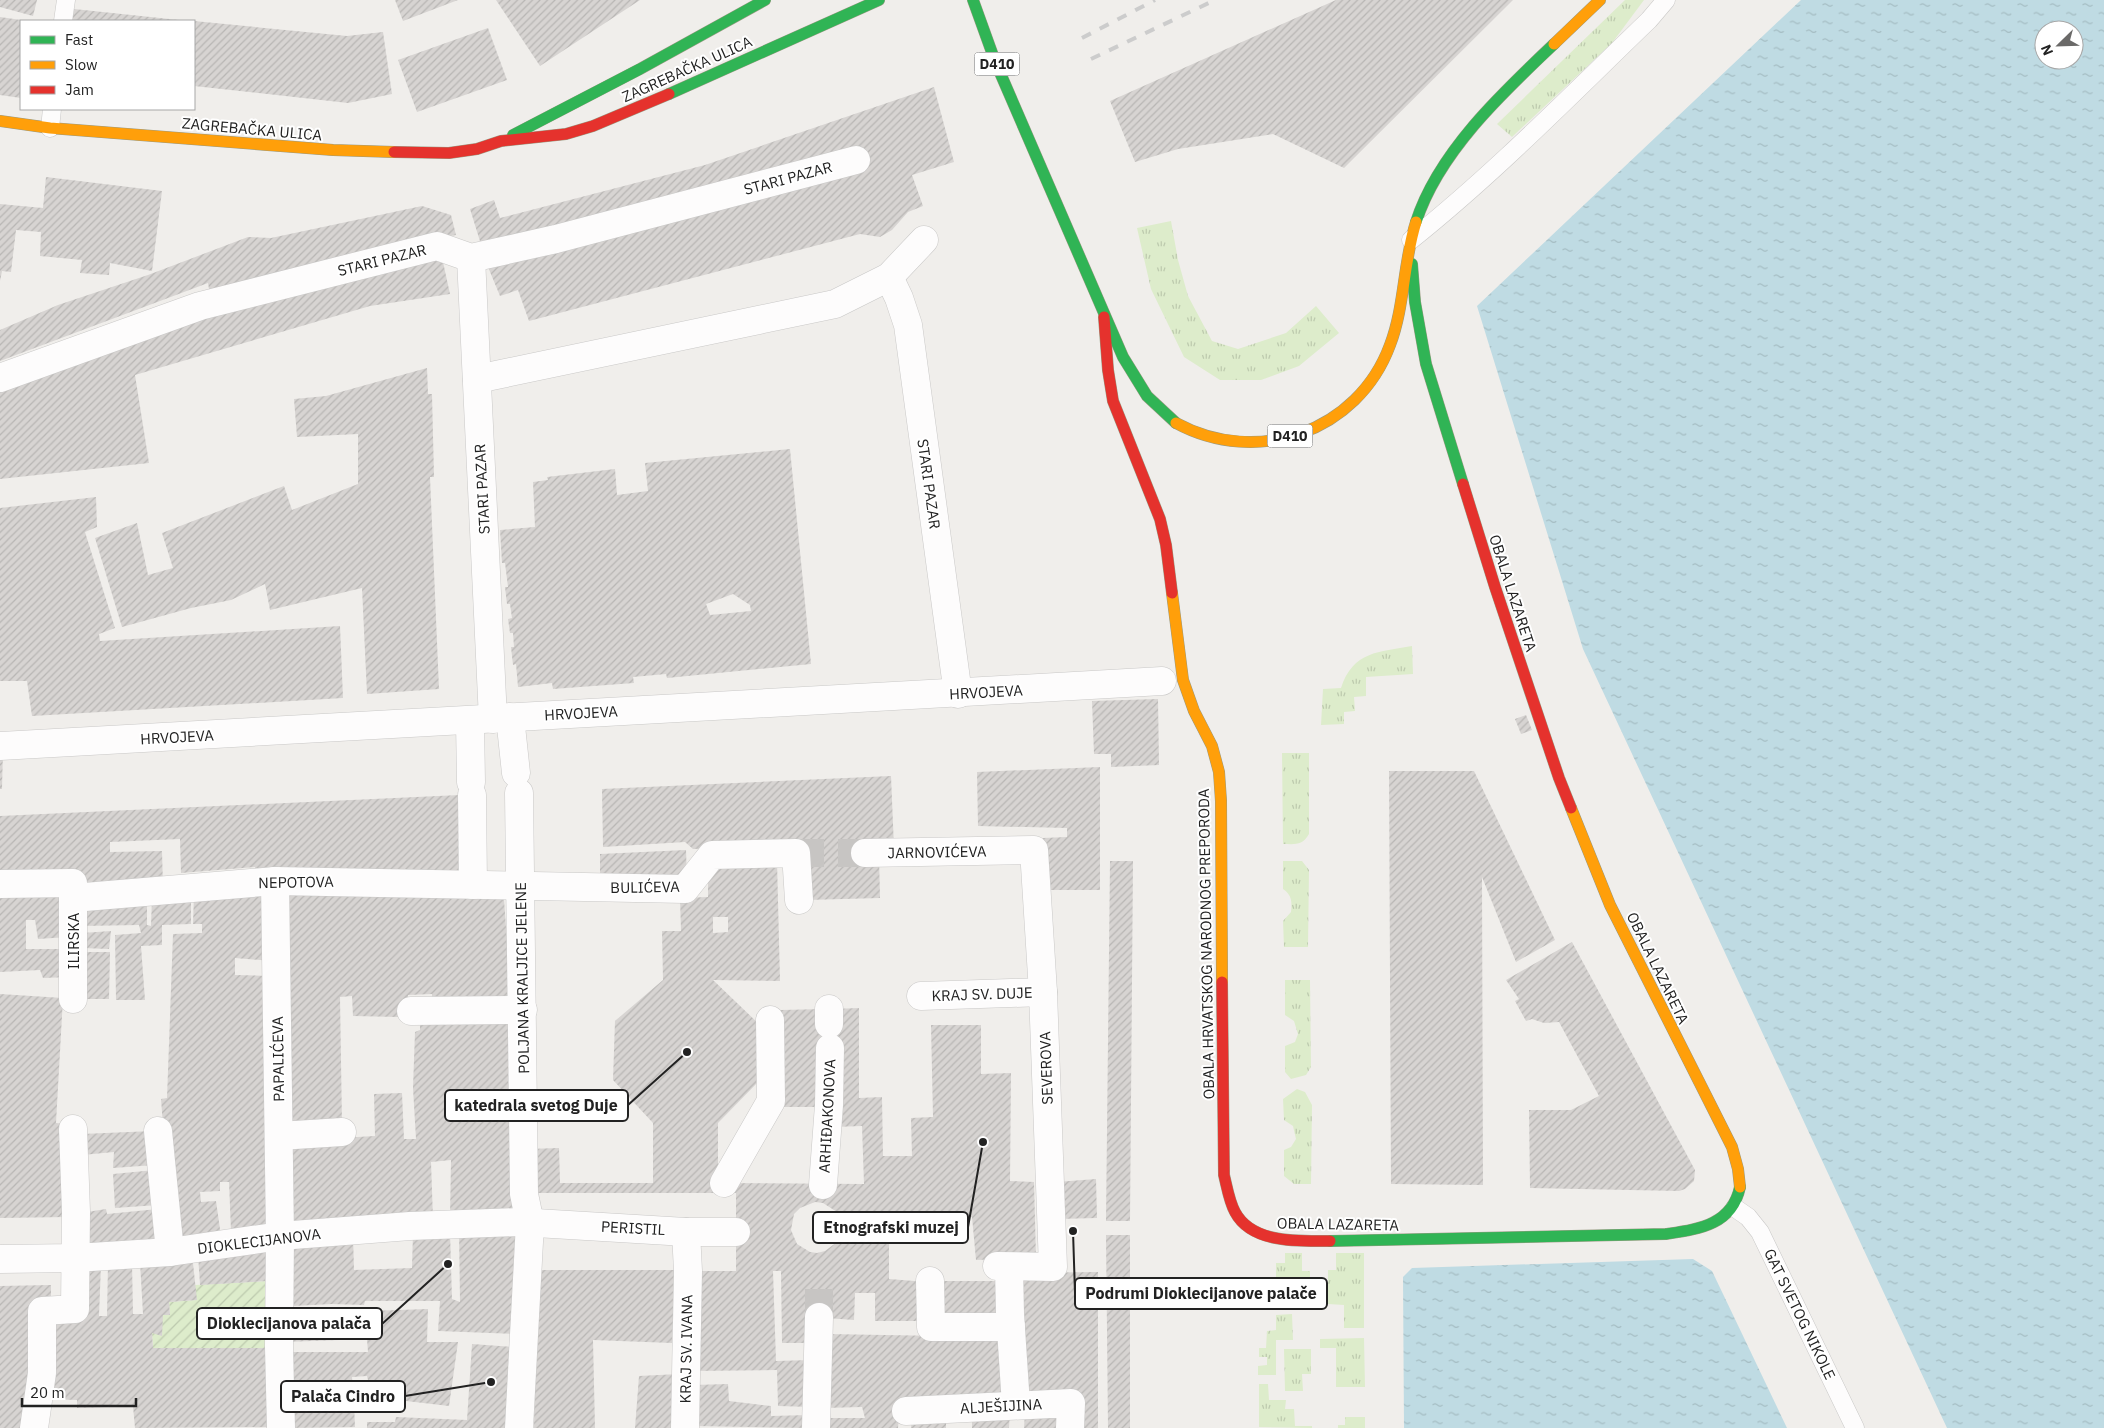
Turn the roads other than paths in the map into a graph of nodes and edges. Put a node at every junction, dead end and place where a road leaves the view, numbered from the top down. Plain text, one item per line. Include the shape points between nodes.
1 (66, 0) edge
2 (765, 0) edge
3 (879, 0) edge
4 (973, 0) edge
5 (1600, 0) edge
6 (1666, 0) edge
7 (63, 20) edge
8 (52, 110) edge
9 (0, 121) edge
10 (50, 128) junction
11 (501, 142) junction
12 (856, 160) dead end
13 (924, 240) dead end
14 (1411, 240) junction
15 (471, 258) junction
16 (889, 277) junction
17 (1104, 315) junction
18 (0, 378) edge
19 (477, 379) junction
20 (1162, 682) dead end
21 (958, 694) junction
22 (491, 719) junction
23 (0, 746) edge
24 (1009, 851) joint
25 (865, 853) tunnel mouth
26 (275, 881) junction
27 (0, 884) edge
28 (473, 885) junction
29 (521, 886) junction
30 (73, 891) junction
31 (799, 900) dead end
32 (1043, 992) junction
33 (921, 996) dead end
34 (73, 999) dead end
35 (523, 1010) junction
36 (411, 1011) dead end
37 (770, 1020) dead end
38 (829, 1027) dead end
39 (73, 1129) dead end
40 (158, 1131) dead end
41 (342, 1132) dead end
42 (279, 1136) junction
43 (724, 1184) dead end
44 (823, 1185) dead end
45 (1735, 1208) junction
46 (1235, 1210) joint
47 (524, 1222) junction
48 (686, 1232) junction
49 (736, 1232) dead end
50 (280, 1236) junction
51 (170, 1252) junction
52 (75, 1258) junction
53 (0, 1259) edge
54 (930, 1281) dead end
55 (819, 1318) tunnel mouth
56 (1011, 1327) junction
57 (1016, 1406) junction
58 (906, 1411) dead end
59 (34, 1428) edge
60 (281, 1428) edge
61 (519, 1428) edge
62 (685, 1428) edge
63 (816, 1428) edge
64 (1070, 1428) edge
65 (1855, 1428) edge

1 - 7 lane
2 - 11 street, ZAGREBAČKA ULICA
3 - 11 street, ZAGREBAČKA ULICA via 593,126 566,134
4 - 17 street, OBALA HRVATSKOG NARODNOG PREPORODA / D410 via 998,68
5 - 14 street, D410 via 1486,111 1434,183 1418,215
6 - 14 lane via 1500,164
8 - 10 lane
9 - 10 street, ZAGREBAČKA ULICA
10 - 11 street, ZAGREBAČKA ULICA via 333,150 417,153 449,153
12 - 15 street, STARI PAZAR via 566,237
13 - 16 street
14 - 17 street, D410 via 1393,342 1370,384 1341,414 1291,436 1271,440 1228,440 1186,430 1169,420 1154,406 1135,379
14 - 45 street, OBALA LAZARETA via 1414,302 1426,364 1536,711 1610,905 1732,1147 1740,1174 1740,1193
15 - 18 street, STARI PAZAR via 437,246 200,306
15 - 19 street, STARI PAZAR
16 - 19 street via 835,304
16 - 21 street, STARI PAZAR via 908,325
17 - 46 street, OBALA HRVATSKOG NARODNOG PREPORODA via 1114,401 1150,491 1166,545 1184,686 1212,746 1219,772 1222,802 1224,1176 1228,1197
19 - 22 street, STARI PAZAR
20 - 21 street, HRVOJEVA
21 - 22 street, HRVOJEVA
22 - 23 street, HRVOJEVA
22 - 28 street via 472,788
22 - 29 street, POLJANA KRALJICE JELENE via 518,783
24 - 25 street, JARNOVIĆEVA
24 - 32 street, SEVEROVA via 1034,850
26 - 28 street, NEPOTOVA
26 - 30 street, NEPOTOVA
26 - 42 street, PAPALIĆEVA
27 - 30 street, NEPOTOVA
28 - 29 street, NEPOTOVA
29 - 31 street, BULIĆEVA via 685,889 712,854 796,853
29 - 35 street, POLJANA KRALJICE JELENE
30 - 34 street, ILIRSKA
32 - 33 street, KRAJ SV. DUJE
32 - 56 street, SEVEROVA via 1053,1267 1003,1267
35 - 36 street
35 - 47 street, POLJANA KRALJICE JELENE
37 - 43 street via 771,1101
38 - 44 street, ARHIĐAKONOVA via 829,1105
39 - 52 street
40 - 51 street
41 - 42 street
42 - 50 street, PAPALIĆEVA
45 - 46 street, OBALA LAZARETA via 1719,1222 1666,1234 1372,1241 1272,1239 1249,1229
45 - 65 lane, GAT SVETOG NIKOLE via 1748,1217 1760,1232
47 - 48 street, PERISTIL
47 - 50 street, DIOKLECIJANOVA via 410,1226
47 - 61 street via 527,1270
48 - 49 street, PERISTIL
48 - 62 street, KRAJ SV. IVANA
50 - 51 street, DIOKLECIJANOVA
50 - 60 street, PAPALIĆEVA
51 - 52 street, DIOKLECIJANOVA
52 - 53 street, DIOKLECIJANOVA
52 - 59 street via 75,1309 42,1311 42,1373
54 - 56 street via 931,1327
55 - 63 street
56 - 57 street
57 - 58 street, ALJEŠIJINA
57 - 64 street, ALJEŠIJINA via 1071,1403

